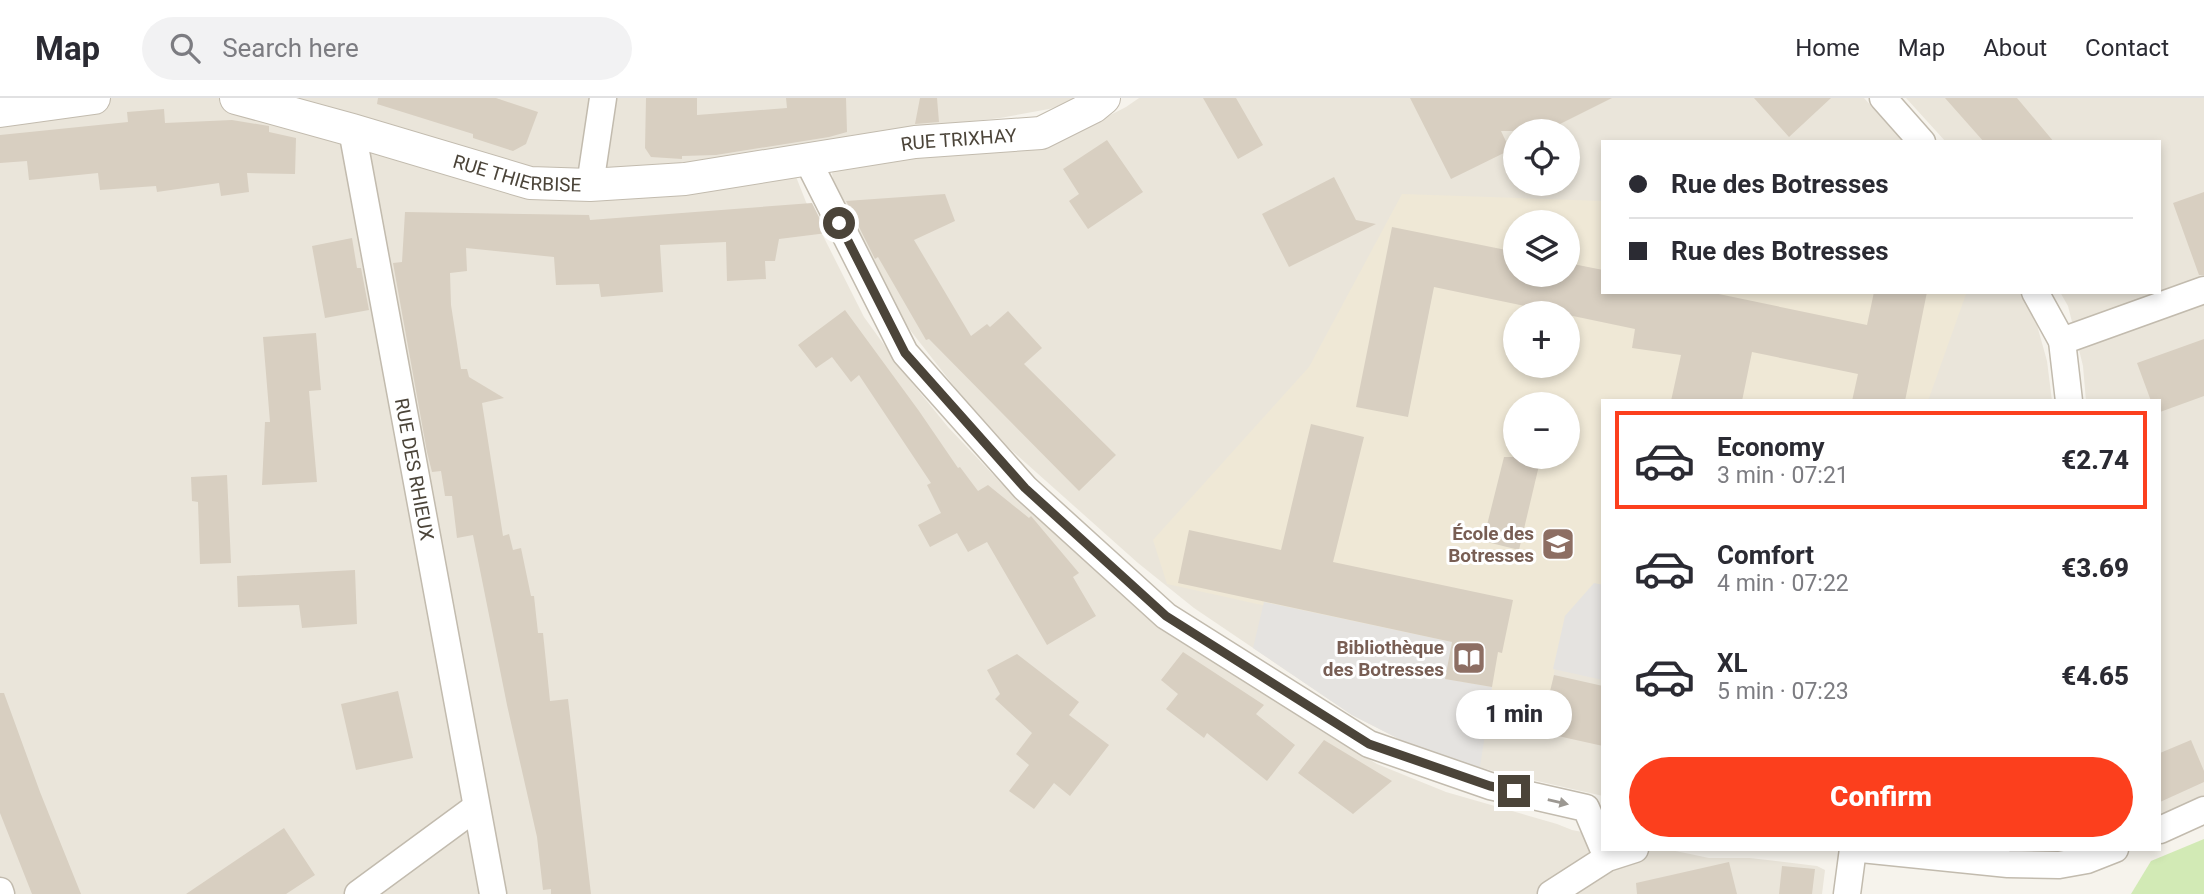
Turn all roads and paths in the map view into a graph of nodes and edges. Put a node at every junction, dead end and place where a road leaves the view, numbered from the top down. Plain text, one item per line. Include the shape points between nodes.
1 (94, 98) edge
2 (236, 98) edge
3 (603, 98) edge
4 (1104, 98) edge
5 (1883, 98) edge
6 (0, 111) edge
7 (352, 130) junction
8 (1920, 140) edge
9 (808, 161) junction
10 (590, 185) junction
11 (2204, 290) edge
12 (2036, 294) edge
13 (2062, 341) junction
14 (2069, 399) edge
15 (475, 808) junction
16 (2204, 810) edge
17 (2161, 830) edge
18 (1601, 842) edge
19 (1605, 851) edge
20 (1853, 851) edge
21 (1881, 851) edge
22 (2109, 851) edge
23 (2033, 857) edge
24 (358, 894) edge
25 (493, 894) edge
26 (1551, 894) edge
27 (1847, 894) edge

1 - 6 street
2 - 7 street, RUE THIERBISE
3 - 10 street
4 - 9 street, RUE TRIXHAY via 1041,132 915,142
5 - 8 street
7 - 10 street, RUE THIERBISE via 530,183
7 - 15 street, RUE DES RHIEUX
9 - 10 street, RUE THIERBISE via 685,180
9 -> 18 street via 905,353 1025,488 1166,616 1369,744 1490,786 1586,808
11 - 13 street
12 - 13 street
13 - 14 street
15 - 24 street
15 - 25 street, RUE DES RHIEUX
16 - 17 street
19 - 26 street
20 - 27 street
21 - 23 street via 2008,864
22 - 23 street via 2072,864

